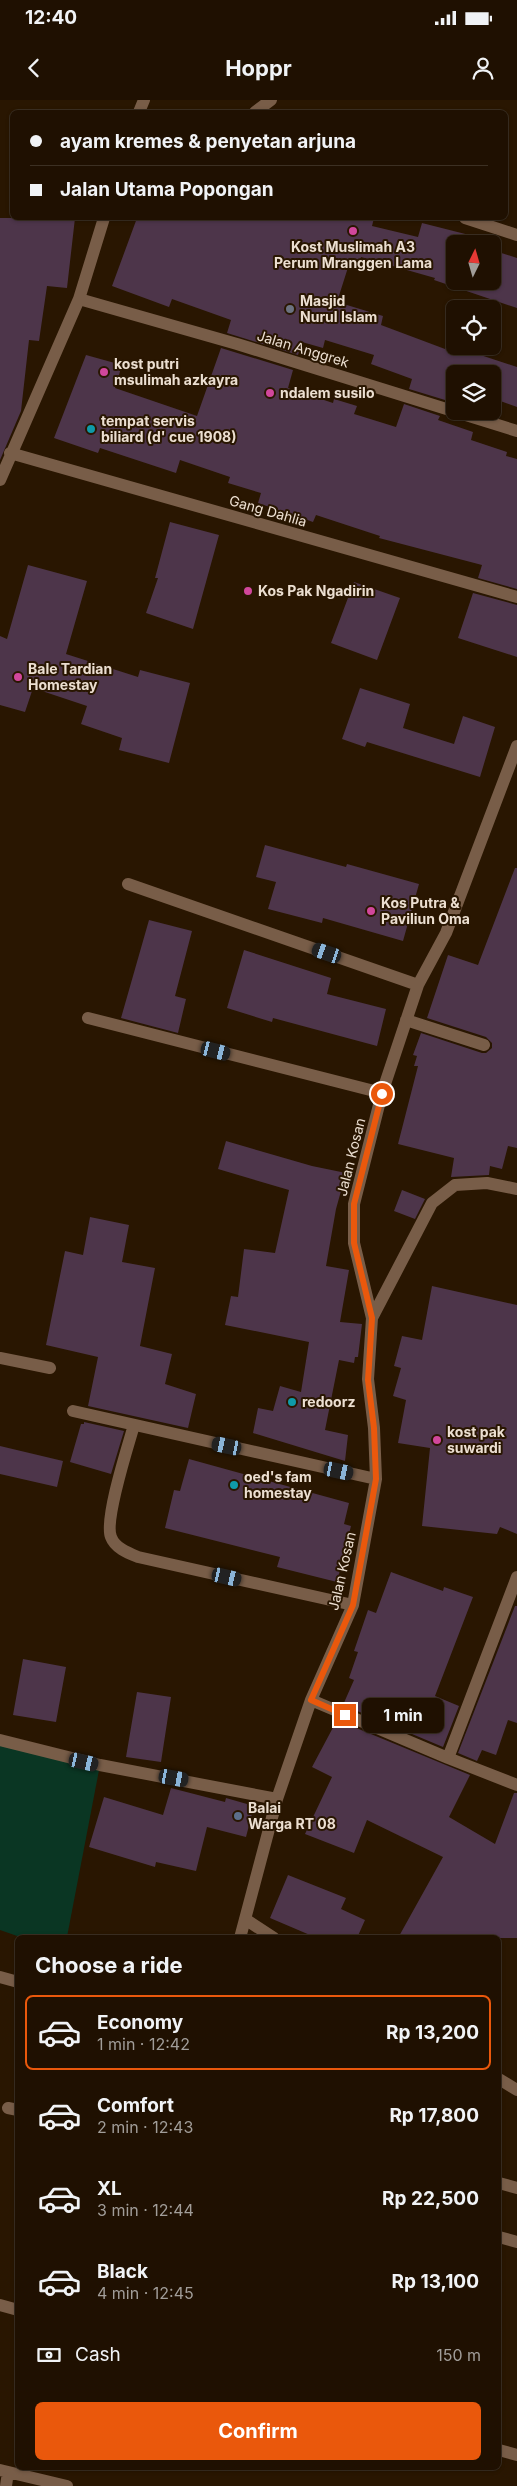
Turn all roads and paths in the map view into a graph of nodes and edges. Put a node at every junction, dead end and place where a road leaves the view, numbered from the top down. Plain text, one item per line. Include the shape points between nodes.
1 (272, 100) edge
2 (258, 110) edge
3 (103, 220) edge
4 (471, 220) edge
5 (517, 235) edge
6 (79, 299) junction
7 (517, 431) edge
8 (10, 453) junction
9 (0, 480) edge
10 (517, 597) edge
11 (517, 746) edge
12 (128, 884) dead end
13 (418, 985) junction
14 (88, 1018) dead end
15 (406, 1020) junction
16 (484, 1045) dead end
17 (382, 1094) junction
18 (517, 1189) edge
19 (372, 1318) junction
20 (0, 1358) edge
21 (50, 1368) dead end
22 (73, 1411) dead end
23 (134, 1424) junction
24 (376, 1479) junction
25 (517, 1578) edge
26 (353, 1605) junction
27 (311, 1700) junction
28 (0, 1740) edge
29 (448, 1758) junction
30 (517, 1785) edge
31 (278, 1799) junction
32 (246, 1919) junction
33 (241, 1935) edge
34 (270, 1935) edge
35 (0, 1977) edge
36 (15, 1981) edge
37 (501, 2081) edge
38 (517, 2090) edge
39 (501, 2184) edge
40 (517, 2188) edge
41 (501, 2238) edge
42 (517, 2242) edge
43 (0, 2305) edge
44 (15, 2309) edge
45 (501, 2451) edge
46 (517, 2455) edge
47 (4, 2471) edge
48 (6, 2486) edge
49 (67, 2486) edge

1 - 2 street
3 - 6 street
4 - 5 street
6 - 7 street, Jalan Anggrek via 237,344
6 - 8 street
8 - 9 street
8 - 10 street, Gang Dahlia
11 - 13 street, Jalan Kosan via 446,933
12 - 13 street
13 - 15 street, Jalan Kosan
14 - 17 street
15 - 16 street
15 - 17 street, Jalan Kosan
17 - 19 street, Jalan Kosan via 354,1204 354,1243
18 - 19 street via 487,1183 455,1185 432,1203
19 - 24 street, Jalan Kosan via 368,1380
20 - 21 street
22 - 23 street
23 - 24 street
23 - 26 street via 109,1520 111,1537 122,1550 138,1558
24 - 26 street, Jalan Kosan
25 - 29 street
26 - 27 street, Jalan Kosan
27 - 29 street
27 - 31 street, Jalan Kosan
28 - 31 street via 100,1765
29 - 30 street
31 - 32 street, Jalan Kosan
32 - 33 street, Jalan Kosan
32 - 34 street
35 - 36 street
37 - 38 street
39 - 40 street
41 - 42 street
43 - 44 street
45 - 46 street
47 - 48 street
47 - 49 street

